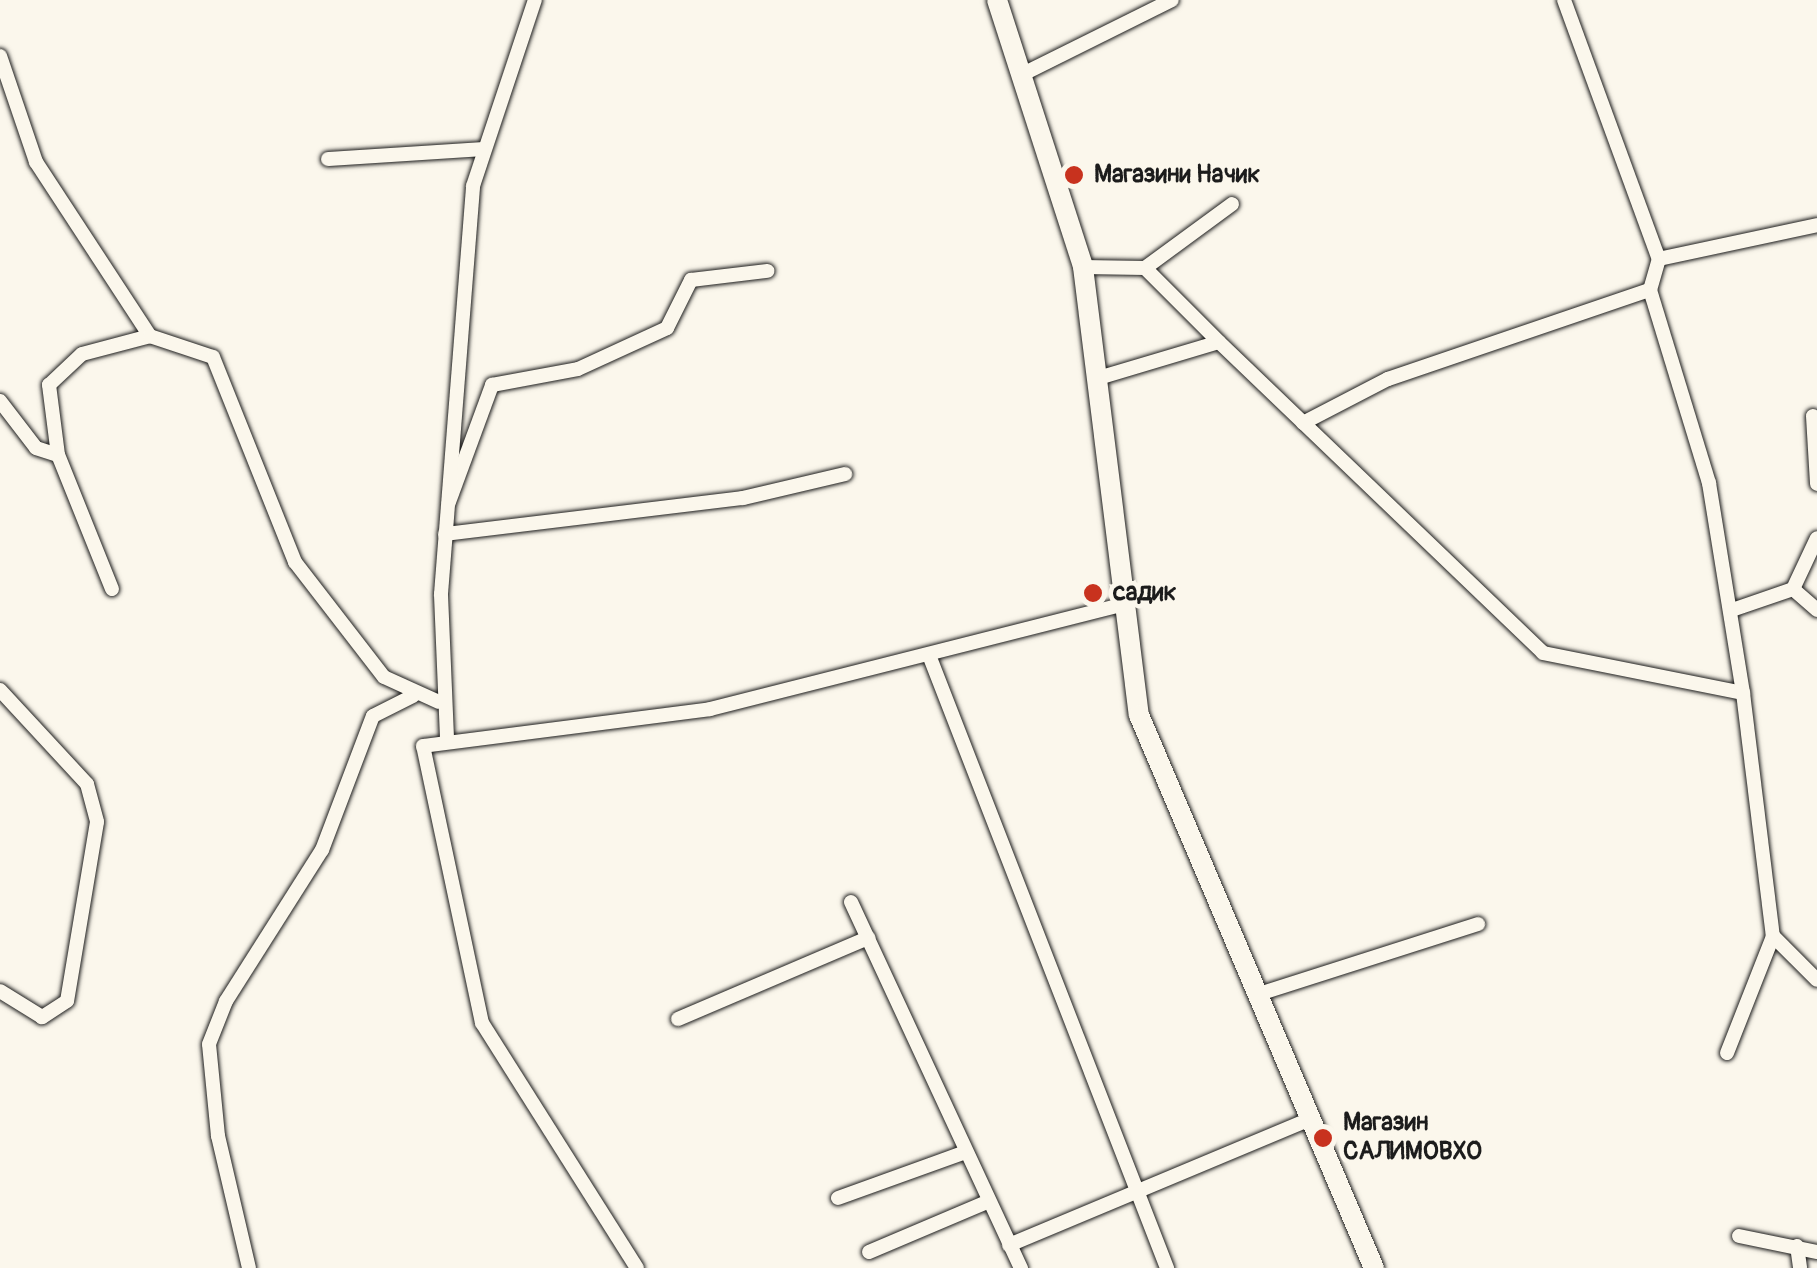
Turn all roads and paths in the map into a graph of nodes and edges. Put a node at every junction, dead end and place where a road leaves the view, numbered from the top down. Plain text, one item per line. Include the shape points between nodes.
1 (535, 0) edge
2 (997, 0) edge
3 (1172, 0) edge
4 (1564, 0) edge
5 (0, 56) edge
6 (1023, 74) junction
7 (481, 149) junction
8 (328, 159) dead end
9 (1232, 204) dead end
10 (1817, 225) edge
11 (1660, 259) junction
12 (1082, 267) junction
13 (1145, 268) junction
14 (767, 272) dead end
15 (1650, 290) junction
16 (150, 336) junction
17 (1219, 342) junction
18 (1095, 379) junction
19 (0, 401) edge
20 (1812, 416) dead end
21 (1302, 424) junction
22 (58, 455) junction
23 (845, 474) dead end
24 (1817, 484) edge
25 (445, 512) junction
26 (445, 534) junction
27 (1817, 538) edge
28 (1793, 588) junction
29 (112, 589) dead end
30 (1120, 606) junction
31 (1732, 610) junction
32 (1817, 610) edge
33 (929, 655) junction
34 (0, 690) edge
35 (1742, 692) junction
36 (413, 696) junction
37 (440, 702) junction
38 (447, 738) junction
39 (851, 902) dead end
40 (1478, 924) dead end
41 (1773, 936) junction
42 (868, 938) junction
43 (1817, 980) edge
44 (0, 991) edge
45 (1259, 994) junction
46 (678, 1020) dead end
47 (1727, 1053) dead end
48 (1310, 1119) junction
49 (966, 1152) junction
50 (1135, 1190) junction
51 (838, 1198) dead end
52 (988, 1200) junction
53 (1739, 1236) dead end
54 (1009, 1245) junction
55 (1797, 1246) junction
56 (869, 1252) dead end
57 (1817, 1252) edge
58 (249, 1268) edge
59 (637, 1268) edge
60 (1020, 1268) edge
61 (1167, 1268) edge
62 (1374, 1268) edge
63 (1800, 1268) edge

1 - 7 street
2 - 6 street
3 - 6 street
4 - 11 street
5 - 16 street via 36,162
6 - 12 street
7 - 8 street
7 - 25 street
9 - 13 street
10 - 11 street
11 - 15 street
12 - 13 street
12 - 18 street
13 - 17 street
14 - 25 street via 691,280 668,328 578,369 492,385
15 - 21 street via 1388,379
15 - 31 street via 1700,446
16 - 22 street via 82,354 53,376
16 - 36 street via 214,357 294,562 384,677
17 - 18 street
17 - 21 street
18 - 30 street
19 - 22 street via 36,448
20 - 24 street
21 - 35 street via 1543,653
22 - 29 street
23 - 26 street via 743,498
25 - 26 street
26 - 37 street
27 - 28 street
28 - 31 street
28 - 32 street
30 - 33 street
30 - 45 street via 1140,715
31 - 35 street
33 - 38 street via 710,708
33 - 50 street
34 - 44 street via 78,770 97,822 66,1001 42,1017
35 - 41 street
36 - 37 street
36 - 58 street via 372,716 322,850 226,1001 209,1044 218,1136
37 - 38 street
38 - 59 street via 429,741 422,754 482,1023
39 - 42 street
40 - 45 street
41 - 43 street
41 - 47 street
42 - 46 street
42 - 49 street
45 - 48 street
48 - 50 street
48 - 62 street
49 - 51 street
49 - 52 street
50 - 54 street
50 - 61 street
52 - 54 street
52 - 56 street
53 - 55 street
54 - 60 street
55 - 57 street
55 - 63 street

